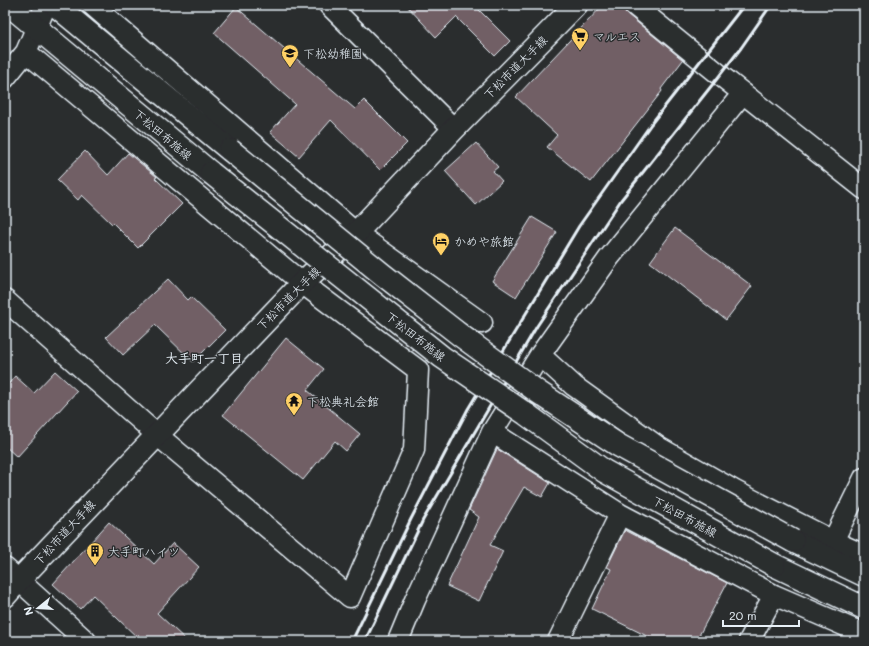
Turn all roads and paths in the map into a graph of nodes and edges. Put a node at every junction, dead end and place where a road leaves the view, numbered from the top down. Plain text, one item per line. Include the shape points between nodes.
1 (9, 5) edge
2 (46, 5) edge
3 (55, 5) edge
4 (92, 5) edge
5 (329, 5) edge
6 (576, 5) edge
7 (634, 5) edge
8 (36, 28) junction
9 (26, 52) junction
10 (5, 78) edge
11 (743, 93) junction
12 (454, 129) junction
13 (864, 189) edge
14 (356, 233) junction
15 (302, 283) junction
16 (5, 300) edge
17 (482, 323) dead end
18 (540, 355) junction
19 (492, 432) junction
20 (156, 434) junction
21 (864, 478) edge
22 (620, 514) junction
23 (833, 541) junction
24 (864, 555) edge
25 (12, 574) edge
26 (864, 575) edge
27 (774, 595) junction
28 (5, 596) edge
29 (864, 608) edge
30 (864, 634) edge
31 (86, 641) edge
32 (398, 641) edge
33 (558, 641) edge
34 (749, 641) edge

1 - 8 main road, 下松田布施線
2 - 8 street
3 - 26 main road, bridge via 382,274 538,392 618,444 794,541
4 - 14 street
5 - 12 street
6 - 12 main road, 下松市道大手線
7 - 11 street
8 - 9 street
8 - 29 main road, 下松田布施線, bridge via 211,173 442,357 604,471 774,565
9 - 10 street
9 - 15 street
11 - 13 street
11 - 18 street via 609,258
12 - 14 main road, 下松市道大手線
14 - 15 main road, 下松市道大手線
14 - 17 street
15 - 20 main road, 下松市道大手線
15 - 20 street via 418,370 414,450 350,597
16 - 20 street
18 - 19 street
18 - 23 street via 574,386 660,448 735,491
19 - 22 street
19 - 32 street
20 - 25 main road, 下松市道大手線
21 - 23 street
22 - 27 street
22 - 33 street
23 - 24 street
25 - 28 main road, 下松市道大手線
25 - 31 street
27 - 30 street
27 - 34 street

